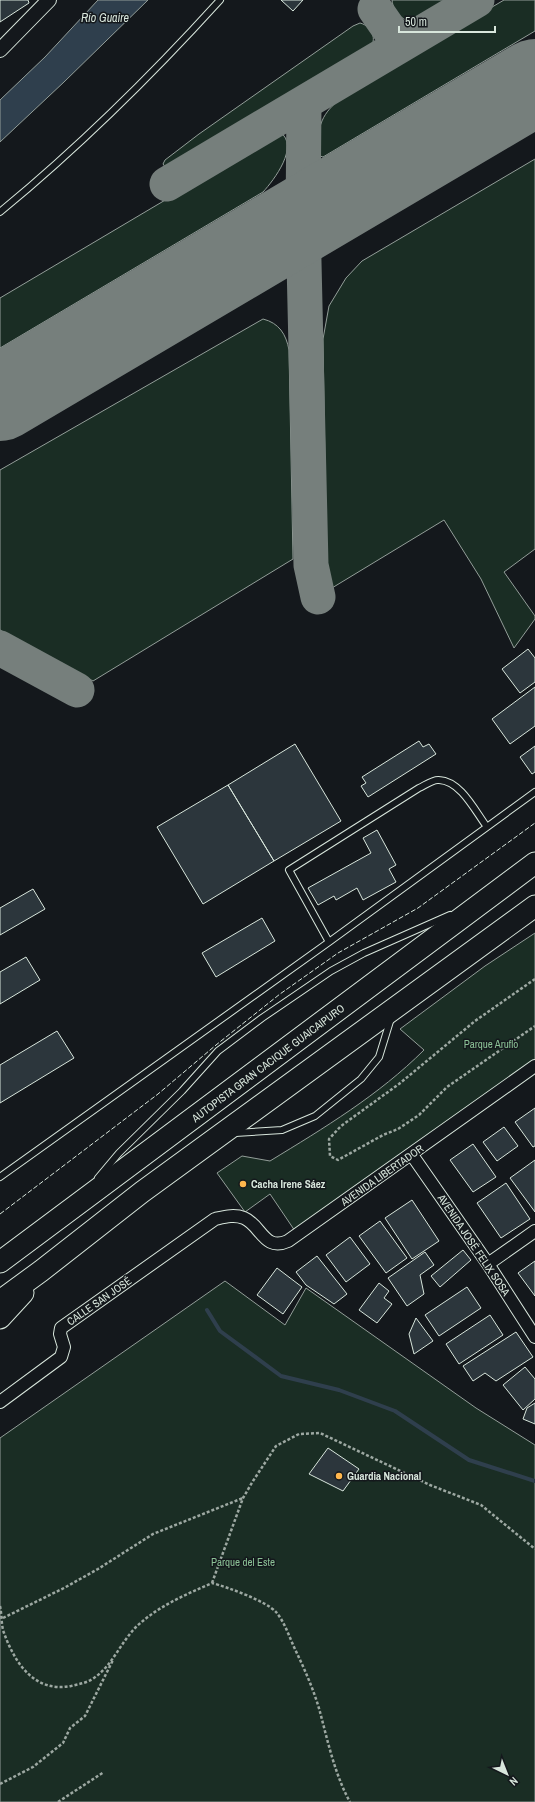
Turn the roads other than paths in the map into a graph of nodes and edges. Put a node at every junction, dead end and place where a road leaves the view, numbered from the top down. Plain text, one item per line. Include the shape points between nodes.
1 (49, 0) edge
2 (220, 0) edge
3 (0, 50) edge
4 (0, 212) edge
5 (535, 792) edge
6 (487, 827) junction
7 (535, 863) edge
8 (498, 892) junction
9 (535, 906) edge
10 (329, 942) junction
11 (395, 1006) junction
12 (535, 1066) edge
13 (222, 1133) junction
14 (412, 1155) junction
15 (0, 1177) edge
16 (226, 1216) joint
17 (42, 1230) junction
18 (535, 1231) edge
19 (23, 1245) junction
20 (0, 1249) edge
21 (0, 1262) edge
22 (488, 1264) junction
23 (41, 1271) junction
24 (0, 1300) edge
25 (0, 1318) edge
26 (535, 1337) edge
27 (0, 1402) edge

1 - 3 street
2 - 4 lane via 104,120
5 - 6 lane
6 - 10 lane
6 - 10 lane via 453,784 438,780 419,788 289,870
7 - 8 highway, AUTOPISTA GRAN CACIQUE GUAICAIPURO
8 - 17 highway, AUTOPISTA GRAN CACIQUE GUAICAIPURO
8 - 17 lane via 364,953 331,971 262,1018 218,1051 182,1091 119,1153 90,1187
9 - 11 highway
10 - 15 lane
11 - 13 highway
11 - 13 lane via 379,1057 361,1079 315,1116 282,1130
12 - 14 street, AVENIDA LIBERTADOR
13 - 23 highway
14 - 16 street, AVENIDA LIBERTADOR via 280,1245 267,1240 243,1217
14 - 22 street, AVENIDA JOSÉ FELIX SOSA
16 - 27 street, CALLE SAN JOSÉ via 215,1219 61,1328 64,1348 61,1357
17 - 19 highway, AUTOPISTA GRAN CACIQUE GUAICAIPURO
18 - 22 street
19 - 20 highway
19 - 21 highway, AUTOPISTA GRAN CACIQUE GUAICAIPURO
22 - 26 street, AVENIDA JOSÉ FELIX SOSA
23 - 24 highway
23 - 25 highway

